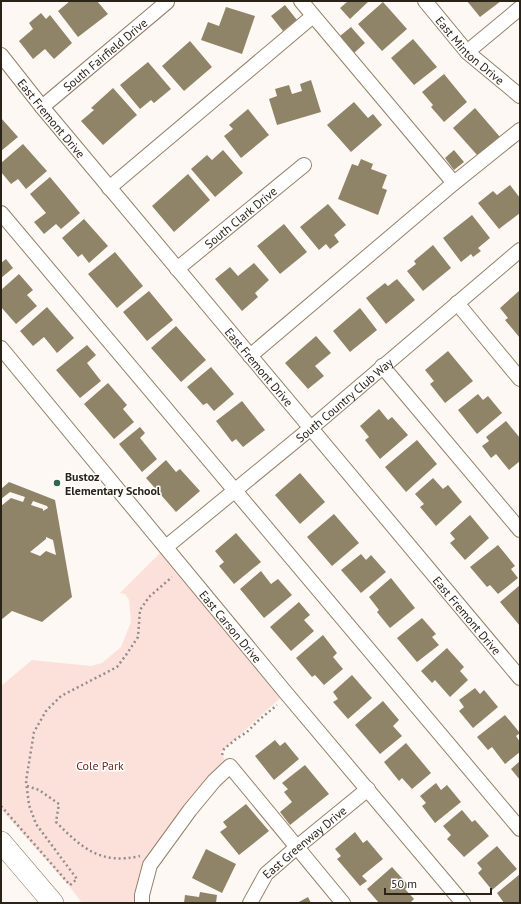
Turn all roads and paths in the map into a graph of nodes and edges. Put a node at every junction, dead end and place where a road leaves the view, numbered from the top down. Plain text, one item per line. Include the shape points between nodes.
1 (301, 1) edge
2 (425, 1) edge
3 (167, 2) edge
4 (520, 8) edge
5 (313, 16) junction
6 (468, 52) junction
7 (1, 55) edge
8 (520, 96) edge
9 (42, 107) junction
10 (520, 130) edge
11 (304, 165) dead end
12 (454, 183) junction
13 (109, 188) junction
14 (1, 213) edge
15 (520, 250) edge
16 (177, 269) junction
17 (457, 303) junction
18 (1, 348) edge
19 (250, 356) junction
20 (382, 366) junction
21 (520, 379) edge
22 (311, 428) junction
23 (235, 489) junction
24 (520, 530) edge
25 (166, 547) junction
26 (182, 568) junction
27 (520, 678) edge
28 (277, 705) dead end
29 (221, 756) dead end
30 (27, 786) junction
31 (368, 789) junction
32 (1, 806) edge
33 (520, 829) edge
34 (1, 842) edge
35 (297, 847) junction
36 (144, 855) dead end
37 (53, 903) edge
38 (142, 903) edge
39 (250, 903) edge
40 (343, 903) edge
41 (463, 903) edge

1 - 5 street
2 - 6 street, East Minton Drive
3 - 9 street, South Fairfield Drive
4 - 6 street
5 - 12 street
5 - 13 street
6 - 8 street, East Minton Drive
7 - 9 street, East Fremont Drive
9 - 13 street, East Fremont Drive
10 - 12 street
11 - 16 street, South Clark Drive
12 - 19 street
13 - 16 street, East Fremont Drive
14 - 23 street
15 - 17 street, South Country Club Way
16 - 19 street, East Fremont Drive
17 - 20 street, South Country Club Way
17 - 21 street
18 - 25 street, East Carson Drive
19 - 22 street, East Fremont Drive
20 - 22 street, South Country Club Way
20 - 24 street
22 - 23 street, South Country Club Way
22 - 27 street, East Fremont Drive
23 - 25 street, South Country Club Way
23 - 33 street
25 - 26 street, East Carson Drive
26 - 30 path via 149,597 140,610 138,636 117,667 61,696 46,712 34,732
26 - 31 street, East Carson Drive
28 - 29 path via 224,749
30 - 32 path via 29,805 36,824 76,879 70,885
30 - 36 path via 39,790 59,804 56,822 84,848 99,855 129,859
31 - 35 street, East Greenway Drive
31 - 41 street, East Carson Drive
34 - 37 highway
35 - 38 street via 230,766 190,810 150,865
35 - 39 street, East Greenway Drive via 266,874
35 - 40 street

